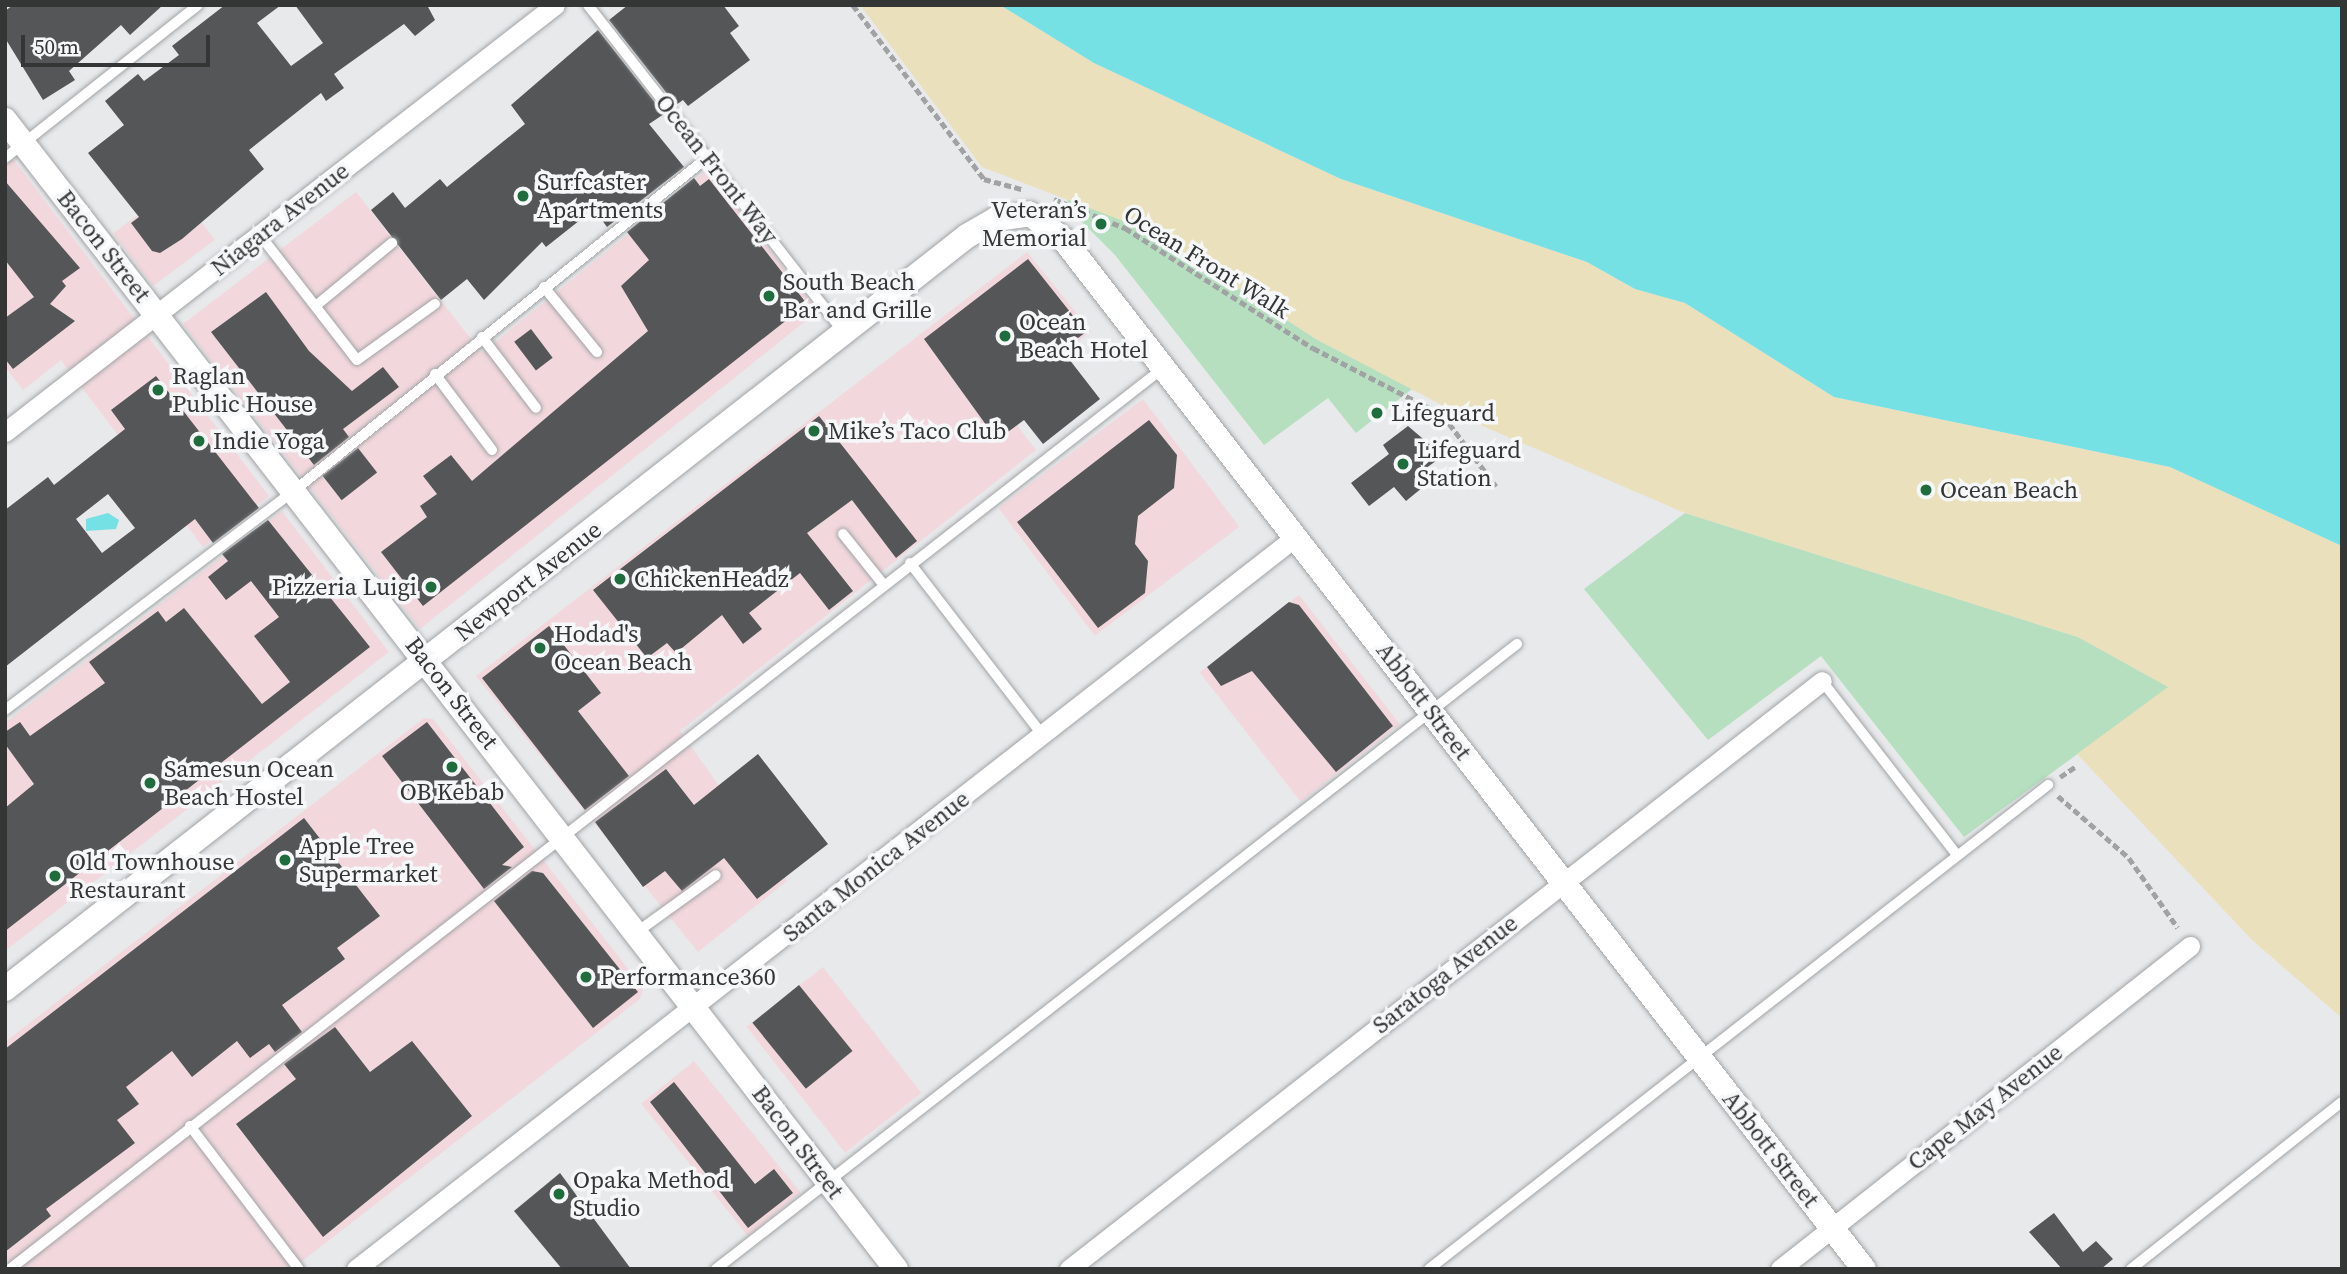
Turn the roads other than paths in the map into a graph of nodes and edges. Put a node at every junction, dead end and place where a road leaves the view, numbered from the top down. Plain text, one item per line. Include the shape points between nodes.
1 (198, 5) edge
2 (555, 5) edge
3 (588, 5) edge
4 (5, 120) edge
5 (15, 151) edge
6 (708, 157) junction
7 (260, 235) junction
8 (392, 243) dead end
9 (951, 250) joint
10 (544, 287) junction
11 (318, 304) junction
12 (435, 304) dead end
13 (157, 314) junction
14 (845, 334) junction
15 (482, 337) junction
16 (597, 352) dead end
17 (1163, 368) junction
18 (435, 374) junction
19 (536, 408) dead end
20 (5, 432) edge
21 (492, 450) dead end
22 (295, 490) junction
23 (844, 534) dead end
24 (1294, 538) junction
25 (910, 563) junction
26 (883, 584) junction
27 (1517, 644) dead end
28 (425, 661) junction
29 (1822, 681) joint
30 (5, 710) edge
31 (1431, 712) junction
32 (1044, 737) junction
33 (2048, 785) road end
34 (562, 834) junction
35 (1957, 855) junction
36 (716, 875) dead end
37 (1562, 883) junction
38 (637, 933) junction
39 (2190, 946) road end
40 (5, 989) edge
41 (694, 1007) junction
42 (1700, 1058) junction
43 (2342, 1102) edge
44 (190, 1126) junction
45 (828, 1181) junction
46 (1831, 1227) junction
47 (10, 1269) edge
48 (299, 1269) edge
49 (356, 1269) edge
50 (716, 1269) edge
51 (896, 1269) edge
52 (1069, 1269) edge
53 (1429, 1269) edge
54 (1780, 1269) edge
55 (1864, 1269) edge
56 (2131, 1269) edge

1 - 5 lane
2 - 7 street, Niagara Avenue
3 - 6 lane, Ocean Front Way
4 - 5 street, Bacon Street
5 - 13 street, Bacon Street
6 - 10 lane
6 - 14 lane, Ocean Front Way
7 - 11 lane
7 - 13 street, Niagara Avenue
8 - 11 lane
9 - 14 street, Newport Avenue
9 - 17 street, Abbott Street via 980,227 1013,214 1048,224
10 - 15 lane
10 - 16 lane
11 - 12 lane via 358,360
13 - 20 street, Niagara Avenue
13 - 22 street, Bacon Street
14 - 28 street, Newport Avenue
15 - 18 lane
15 - 19 lane
17 - 24 street, Abbott Street
17 - 25 lane
18 - 21 lane
18 - 22 lane
22 - 28 street, Bacon Street
22 - 30 lane
23 - 26 lane
24 - 31 street, Abbott Street
24 - 32 street, Santa Monica Avenue
25 - 26 lane
25 - 32 lane
26 - 34 lane
27 - 31 lane
28 - 34 street, Bacon Street
28 - 40 street, Newport Avenue
29 - 35 lane
29 - 37 street, Saratoga Avenue
31 - 37 street, Abbott Street
31 - 45 lane
32 - 41 street, Santa Monica Avenue
33 - 35 lane
34 - 38 street, Bacon Street
34 - 44 lane
35 - 42 lane
36 - 38 lane
37 - 42 street, Abbott Street
37 - 52 street, Saratoga Avenue
38 - 41 street, Bacon Street
39 - 46 street, Cape May Avenue
41 - 45 street, Bacon Street
41 - 49 street, Santa Monica Avenue
42 - 46 street, Abbott Street
42 - 53 lane
43 - 56 lane
44 - 47 lane
44 - 48 lane
45 - 50 lane
45 - 51 street, Bacon Street
46 - 54 street, Cape May Avenue
46 - 55 street, Abbott Street

